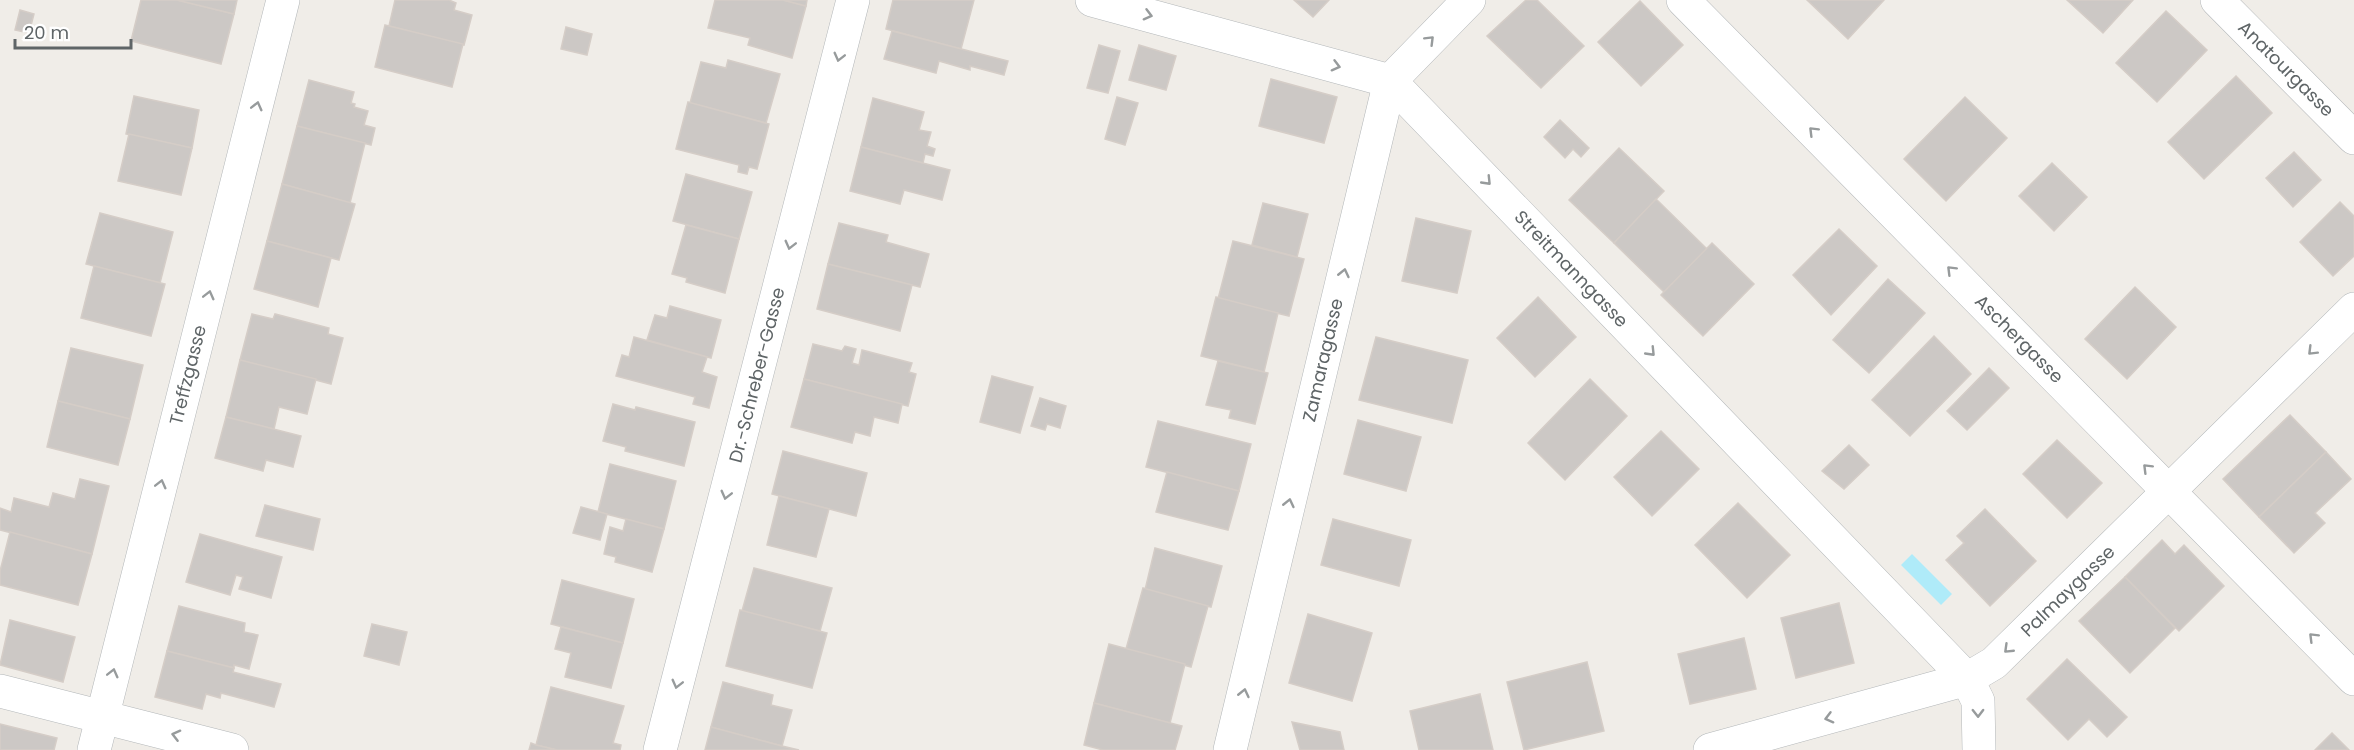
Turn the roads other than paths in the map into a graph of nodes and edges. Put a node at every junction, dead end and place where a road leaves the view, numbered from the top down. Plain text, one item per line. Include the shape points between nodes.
1 (283, 0) edge
2 (853, 0) edge
3 (1470, 0) edge
4 (1683, 0) edge
5 (2217, 0) edge
6 (1099, 1) edge
7 (1390, 81) junction
8 (2354, 138) edge
9 (2354, 309) edge
10 (2170, 492) junction
11 (1967, 679) junction
12 (2354, 679) edge
13 (0, 691) edge
14 (102, 717) junction
15 (94, 750) edge
16 (232, 750) edge
17 (660, 750) edge
18 (1230, 750) edge
19 (1710, 750) edge
20 (1979, 750) edge

14 -> 1 street, Treffzgasse
2 -> 17 street, Dr.-Schreber-Gasse
7 -> 3 street
10 -> 4 street, Aschergasse
5 - 8 street, Anatourgasse
6 -> 7 street
7 -> 11 street, Streitmanngasse
18 -> 7 street, Zamaragasse
9 -> 10 street, Palmaygasse
10 -> 11 street, Palmaygasse via 1994,663
12 -> 10 street, Aschergasse
11 -> 19 street, Palmaygasse
11 -> 20 street via 1978,700
13 - 14 street
14 - 15 street, Treffzgasse
16 -> 14 street

